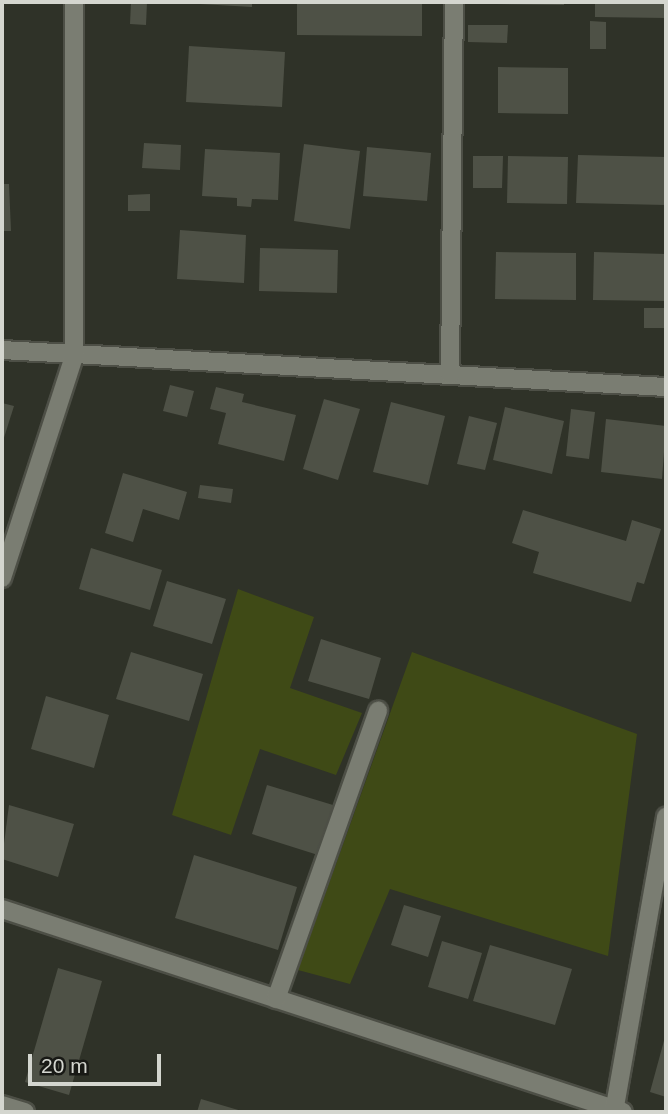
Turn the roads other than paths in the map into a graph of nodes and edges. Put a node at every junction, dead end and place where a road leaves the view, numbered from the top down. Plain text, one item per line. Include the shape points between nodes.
1 (74, 2) edge
2 (454, 2) edge
3 (2, 350) edge
4 (74, 356) junction
5 (450, 375) junction
6 (666, 387) edge
7 (2, 578) edge
8 (378, 711) dead end
9 (666, 817) edge
10 (2, 909) edge
11 (276, 999) junction
12 (2, 1105) edge
13 (617, 1111) edge
14 (25, 1112) edge

1 - 4 street
2 - 5 street
3 - 4 street
4 - 5 street
4 - 7 street
5 - 6 street
8 - 11 street
9 - 13 street
10 - 11 street
11 - 13 street
12 - 14 street

